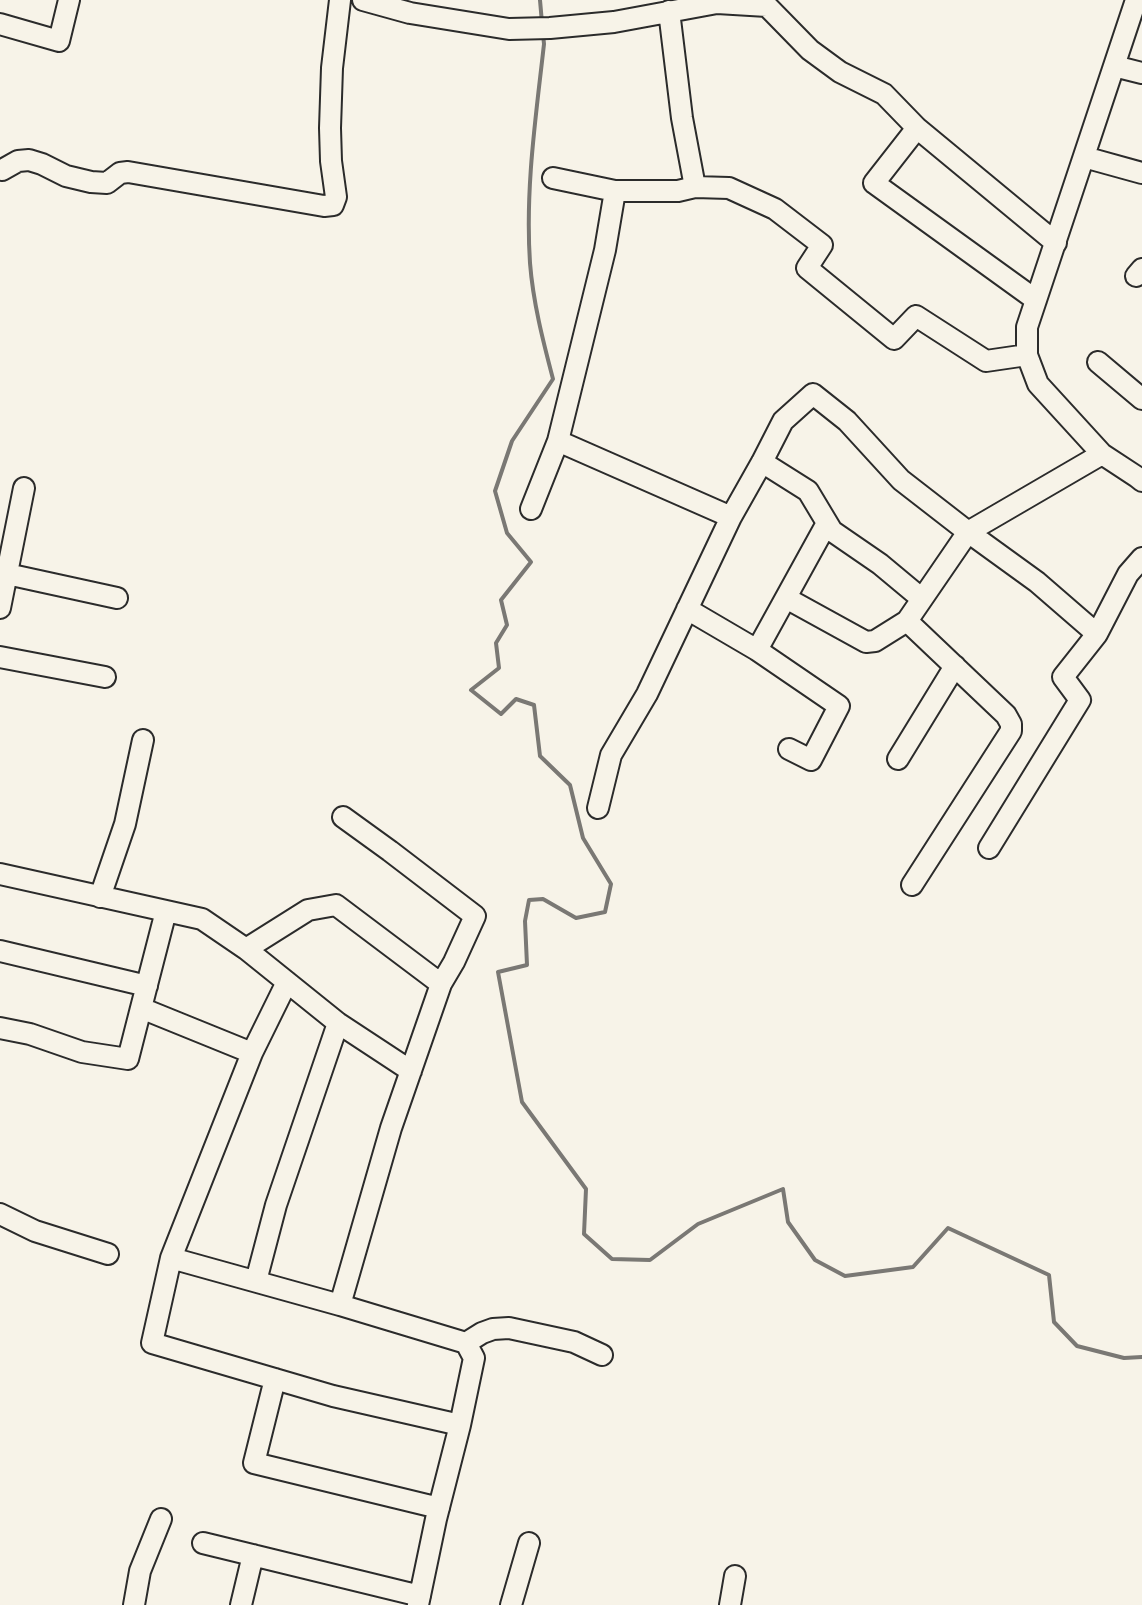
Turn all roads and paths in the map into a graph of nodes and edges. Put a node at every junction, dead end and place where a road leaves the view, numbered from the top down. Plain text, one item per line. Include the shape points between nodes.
1 (69, 0) edge
2 (340, 0) edge
3 (363, 0) edge
4 (1136, 0) edge
5 (717, 2) edge
6 (768, 3) edge
7 (669, 11) junction
8 (0, 24) edge
9 (1114, 66) junction
10 (1142, 73) edge
11 (917, 128) junction
12 (1084, 157) junction
13 (2, 170) dead end
14 (1142, 173) edge
15 (553, 178) dead end
16 (695, 187) junction
17 (615, 191) junction
18 (1056, 243) junction
19 (1036, 300) junction
20 (1027, 355) junction
21 (1098, 362) dead end
22 (1142, 399) edge
23 (558, 441) junction
24 (1102, 454) junction
25 (762, 462) junction
26 (1140, 476) edge
27 (24, 488) dead end
28 (531, 509) dead end
29 (730, 517) junction
30 (827, 523) junction
31 (8, 531) edge
32 (968, 532) junction
33 (1142, 558) edge
34 (7, 574) junction
35 (117, 598) dead end
36 (786, 598) junction
37 (922, 599) junction
38 (0, 608) edge
39 (687, 609) junction
40 (907, 621) junction
41 (1097, 634) junction
42 (757, 650) junction
43 (0, 657) edge
44 (955, 666) junction
45 (105, 677) dead end
46 (143, 740) dead end
47 (789, 749) dead end
48 (898, 759) dead end
49 (598, 808) dead end
50 (343, 818) dead end
51 (989, 848) dead end
52 (0, 874) edge
53 (912, 885) dead end
54 (100, 897) junction
55 (166, 911) junction
56 (246, 949) junction
57 (0, 951) edge
58 (287, 982) junction
59 (441, 984) junction
60 (147, 986) junction
61 (141, 1008) junction
62 (338, 1023) junction
63 (0, 1028) edge
64 (252, 1053) junction
65 (411, 1071) junction
66 (0, 1214) edge
67 (108, 1254) dead end
68 (171, 1258) junction
69 (256, 1281) junction
70 (340, 1305) junction
71 (466, 1343) junction
72 (602, 1355) dead end
73 (275, 1379) junction
74 (460, 1425) junction
75 (439, 1508) junction
76 (161, 1519) dead end
77 (203, 1543) dead end
78 (529, 1543) dead end
79 (253, 1556) junction
80 (735, 1576) dead end
81 (419, 1601) edge
82 (134, 1605) edge
83 (241, 1605) edge
84 (511, 1605) edge
85 (730, 1605) edge

1 - 8 street via 59,41
2 - 13 street via 332,68 331,161 336,197 333,205 128,172 120,172 107,183 91,183 29,160
3 - 7 street via 410,13 509,29 614,22
4 - 9 street
5 - 6 street
5 - 7 street
6 - 11 street via 810,50 840,72 884,94
7 - 16 street
9 - 10 street
9 - 12 street
11 - 18 street
11 - 19 street via 874,183
12 - 14 street
12 - 18 street
15 - 17 street
16 - 17 street via 678,191
16 - 20 street via 729,188 775,209 822,245 807,268 894,339 916,316 986,361
17 - 23 street via 605,250
18 - 19 street
19 - 20 street via 1027,327
20 - 24 street via 1038,384
21 - 22 street
23 - 28 street
23 - 29 street
24 - 26 street
24 - 32 street
25 - 29 street
25 - 30 street via 808,491
25 - 32 street via 783,421 813,394 847,421 901,480
27 - 31 street
29 - 39 street
30 - 36 street
30 - 37 street via 832,531
31 - 34 street
32 - 37 street
32 - 41 street via 1037,582
33 - 41 street via 1128,574
34 - 35 street
34 - 38 street
36 - 40 street via 866,642 875,641
36 - 42 street
37 - 40 street
39 - 42 street
39 - 49 street via 647,694 611,755
40 - 44 street
41 - 51 street via 1063,677 1080,700
42 - 47 street via 839,706 811,760
43 - 45 street
44 - 48 street
44 - 53 street via 1006,715 1011,731
46 - 54 street via 125,824
50 - 59 street via 475,916
52 - 54 street
54 - 55 street
55 - 56 street via 202,919
55 - 60 street
56 - 58 street
56 - 59 street via 308,910 336,905
57 - 60 street
58 - 62 street
58 - 64 street
59 - 65 street
60 - 61 street
61 - 63 street via 129,1059 82,1052
61 - 64 street
62 - 65 street
62 - 69 street via 276,1205
64 - 68 street
65 - 70 street
66 - 67 street via 35,1231
68 - 69 street
68 - 73 street via 152,1343
69 - 70 street
70 - 71 street
71 - 72 street via 493,1329 509,1328 574,1342
71 - 74 street via 474,1358
73 - 74 street
73 - 75 street via 254,1463
74 - 75 street
75 - 81 street
76 - 82 street via 140,1571
77 - 79 street
78 - 84 street
79 - 81 street
79 - 83 street
80 - 85 street

